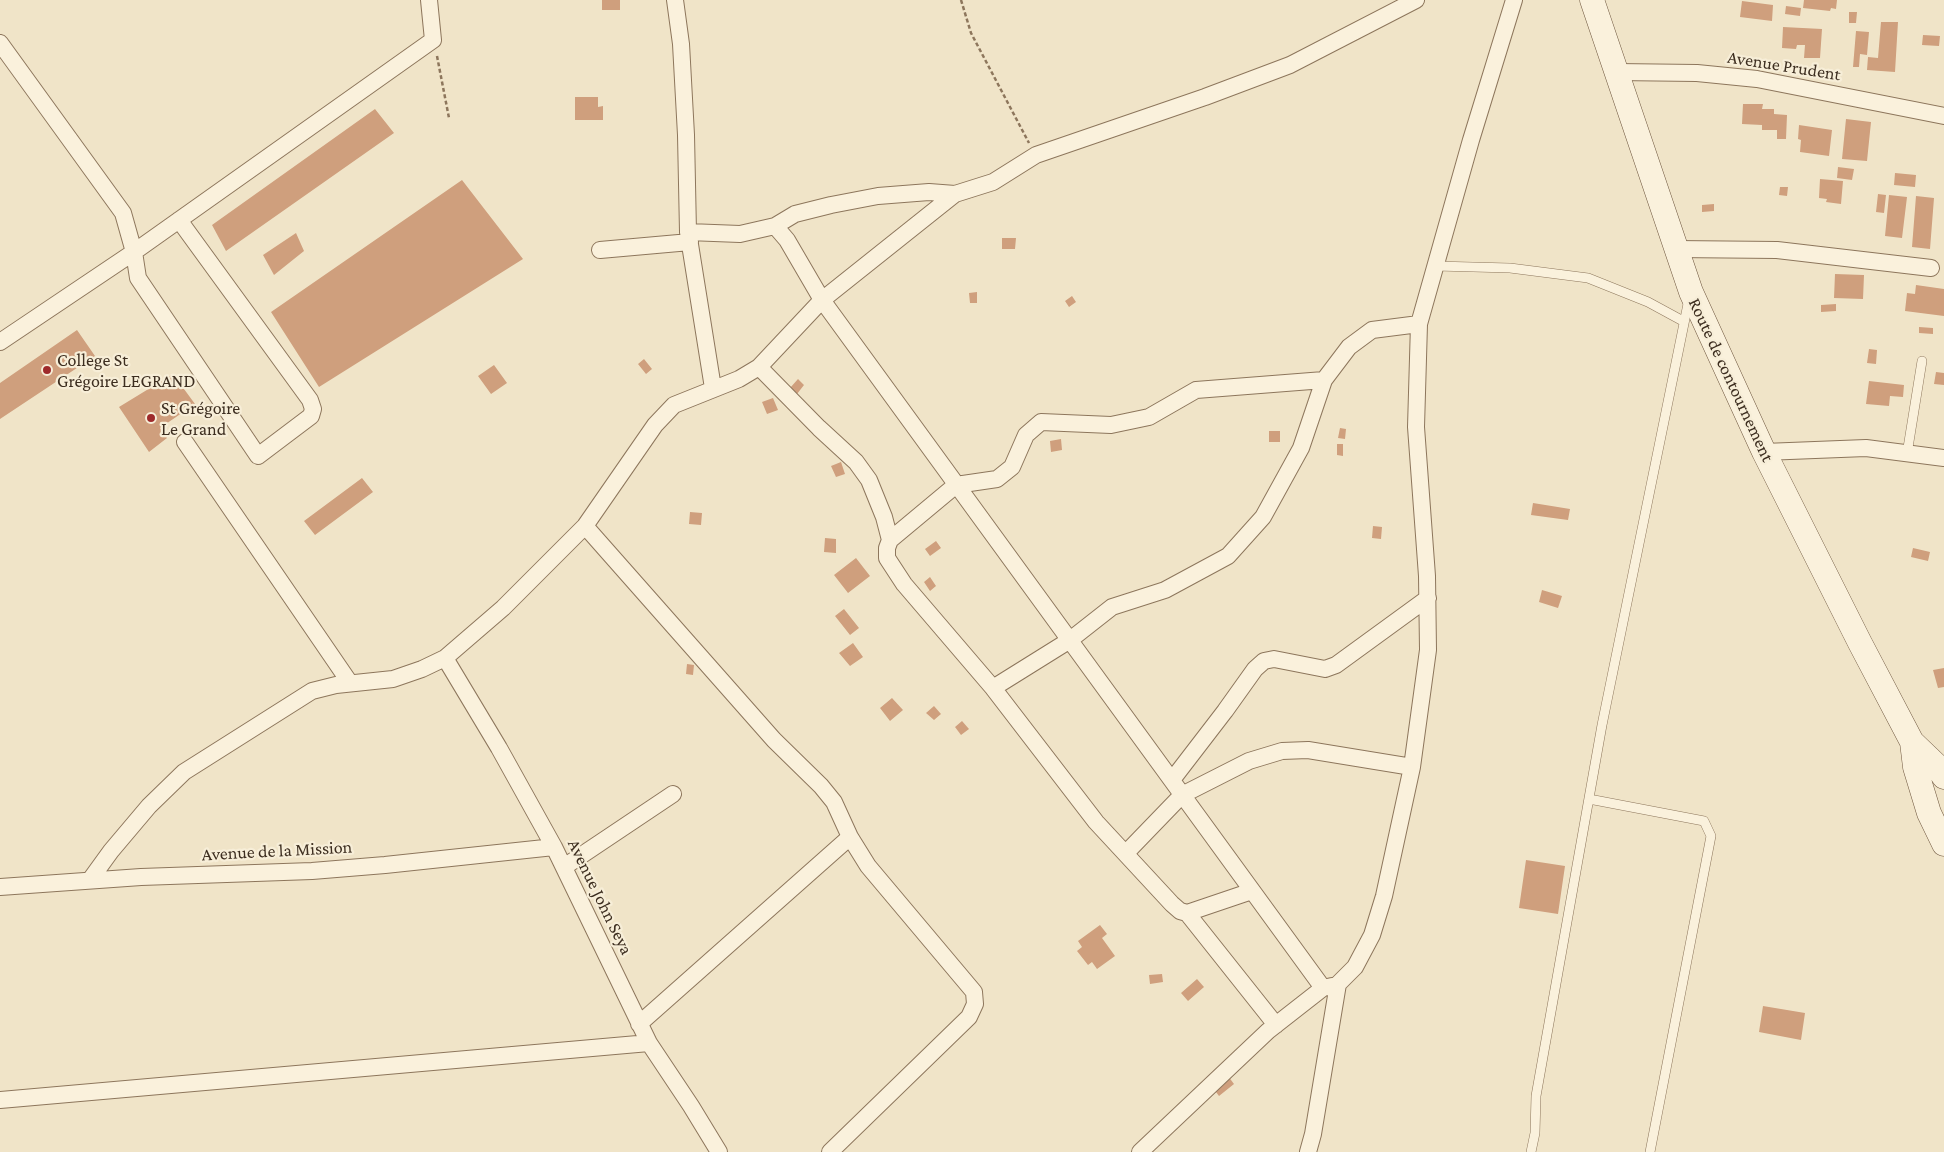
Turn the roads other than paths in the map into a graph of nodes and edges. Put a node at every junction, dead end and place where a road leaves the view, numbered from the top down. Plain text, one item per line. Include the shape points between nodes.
1 (429, 0) edge
2 (675, 0) edge
3 (1416, 0) edge
4 (1514, 0) edge
5 (1592, 0) edge
6 (0, 43) edge
7 (1616, 72) junction
8 (1944, 116) edge
9 (955, 194) junction
10 (179, 220) junction
11 (775, 226) junction
12 (689, 237) junction
13 (1675, 249) junction
14 (600, 250) dead end
15 (134, 252) junction
16 (1436, 266) junction
17 (1931, 268) dead end
18 (1691, 292) junction
19 (822, 300) junction
20 (1683, 321) junction
21 (1419, 324) junction
22 (0, 342) edge
23 (1922, 361) dead end
24 (759, 367) junction
25 (1324, 380) junction
26 (713, 388) junction
27 (185, 442) dead end
28 (1764, 452) junction
29 (1907, 454) junction
30 (1944, 458) edge
31 (956, 485) junction
32 (585, 526) junction
33 (890, 540) junction
34 (1428, 598) junction
35 (1070, 640) junction
36 (446, 658) junction
37 (350, 683) junction
38 (993, 688) junction
39 (1912, 742) junction
40 (1412, 767) junction
41 (1944, 777) edge
42 (1172, 780) junction
43 (673, 794) dead end
44 (1182, 794) junction
45 (1589, 800) junction
46 (850, 837) junction
47 (1944, 844) edge
48 (554, 847) junction
49 (1126, 853) junction
50 (564, 866) junction
51 (90, 880) junction
52 (0, 887) edge
53 (1252, 891) junction
54 (1188, 913) junction
55 (1330, 986) junction
56 (639, 1024) junction
57 (1276, 1025) junction
58 (649, 1043) junction
59 (0, 1100) edge
60 (719, 1152) edge
61 (830, 1152) edge
62 (1140, 1152) edge
63 (1308, 1152) edge
64 (1531, 1152) edge
65 (1650, 1152) edge

1 - 10 street via 434,40
2 - 12 street via 681,44
3 - 9 street via 1290,65 1036,156 993,182
4 - 16 street
5 - 7 street, Route de contournement
6 - 15 street via 123,213
7 - 8 street, Avenue Prudent via 1697,73 1756,79
7 - 13 street, Route de contournement
9 - 11 street via 929,192 878,196 794,214
9 - 19 street
10 - 15 street
10 - 15 street via 310,400 311,416 258,456 138,278
11 - 12 street via 740,234
11 - 19 street via 787,240
12 - 14 street
12 - 26 street
13 - 17 street via 1777,250
13 - 18 street, Route de contournement
15 - 22 street
16 - 20 lane via 1510,268 1588,278 1648,302
16 - 21 street
18 - 20 lane
18 - 28 street, Route de contournement
19 - 24 street
19 - 31 street
20 - 45 lane
21 - 25 street via 1372,330 1349,347
21 - 34 street via 1416,427
23 - 29 lane
24 - 26 street via 739,379
24 - 33 street via 856,462 869,480
25 - 31 street via 1196,390 1149,417 1111,425 1041,422 1026,435 1012,467 997,479
25 - 35 street via 1301,448 1263,517 1228,556 1165,590 1112,607
26 - 32 street via 674,405 656,425
27 - 37 street
28 - 29 street via 1866,448
28 - 39 street, Route de contournement
29 - 30 street
31 - 33 street
31 - 35 street
32 - 36 street via 503,608
32 - 46 street via 774,740 821,786 834,802
33 - 38 street via 887,558 904,584
34 - 40 street via 1428,650
34 - 42 street via 1336,665 1324,669 1264,661 1255,668
35 - 38 street
35 - 42 street
36 - 37 street via 393,679
36 - 48 street, Avenue John Seya
37 - 51 street via 312,691 184,772 149,806
38 - 49 street via 1096,822
39 - 41 street, Route de contournement
39 - 47 street, Route de contournement via 1915,767 1929,813
40 - 44 street via 1308,750 1282,751 1249,761
40 - 55 street via 1384,896 1372,935 1355,967
42 - 44 street
43 - 50 street
44 - 49 street
44 - 53 street
45 - 64 lane via 1536,1096
45 - 65 lane via 1704,821 1711,836
46 - 56 street
46 - 61 street via 868,866 974,992 975,1004 969,1017
48 - 50 street, Avenue John Seya
48 - 51 street, Avenue de la Mission via 312,871
49 - 54 street via 1172,904
50 - 56 street, Avenue John Seya
51 - 52 street, Avenue de la Mission
53 - 54 street
53 - 55 street
54 - 57 street
55 - 57 street
55 - 63 street
56 - 58 street, Avenue John Seya
57 - 62 street
58 - 59 street
58 - 60 street, Avenue John Seya

